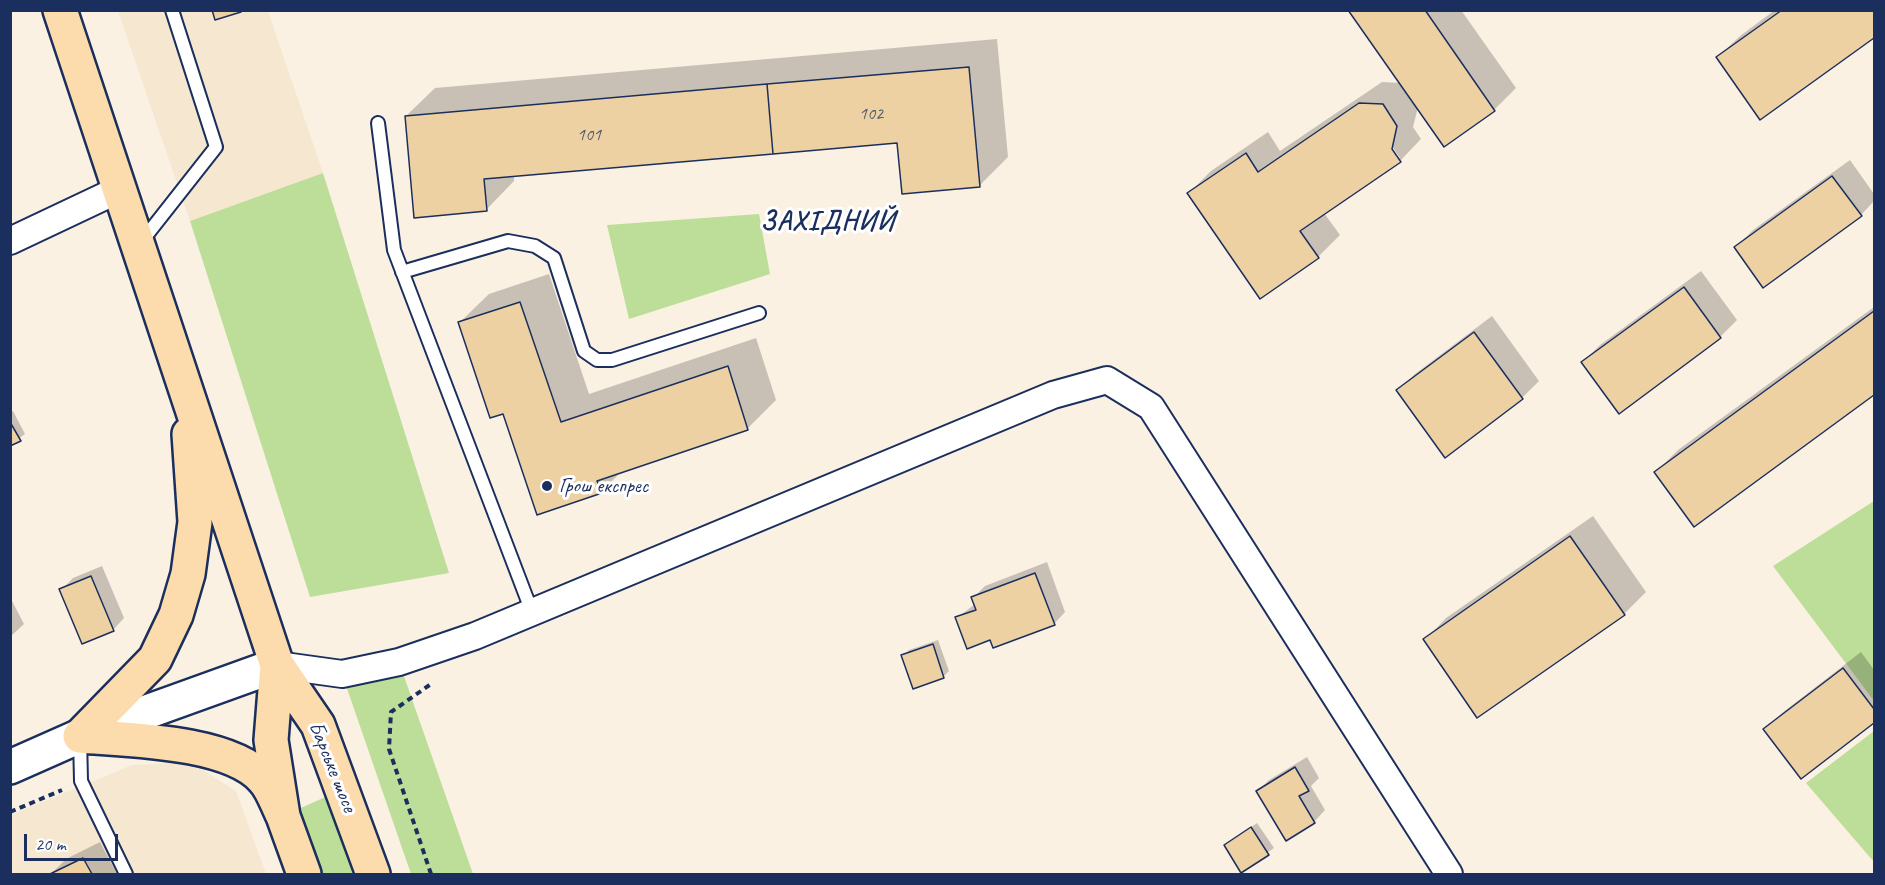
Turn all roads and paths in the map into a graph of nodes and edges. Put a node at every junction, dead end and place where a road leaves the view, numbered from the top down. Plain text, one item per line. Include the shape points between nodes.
1 (60, 10) edge
2 (172, 10) edge
3 (378, 123) dead end
4 (120, 189) junction
5 (10, 241) edge
6 (139, 245) junction
7 (402, 272) junction
8 (759, 313) dead end
9 (187, 387) junction
10 (531, 612) junction
11 (277, 665) junction
12 (435, 682) dead end
13 (80, 736) junction
14 (10, 767) edge
15 (81, 781) junction
16 (10, 812) edge
17 (283, 816) junction
18 (126, 874) edge
19 (304, 874) edge
20 (373, 874) edge
21 (431, 874) edge
22 (1449, 874) edge

1 - 4 highway
2 - 6 lane via 216,147
3 - 7 lane via 394,250
4 - 5 street
4 - 6 highway
6 - 9 highway
7 - 8 lane via 508,241 535,246 554,258 584,351 597,360 612,360
7 - 10 lane
9 - 11 highway
9 - 13 highway via 195,522 188,574 176,615 155,659
10 - 11 street via 399,662 342,674
10 - 22 street via 1053,396 1107,380 1151,407
11 - 13 main road
11 - 17 highway, Барське шосе via 271,740
11 - 20 highway, Барське шосе via 318,725
12 - 21 path via 391,712 389,749
13 - 14 main road
13 - 15 lane
13 - 17 highway via 182,745 215,753 263,779
15 - 16 path
15 - 18 lane
17 - 19 highway, Барське шосе

